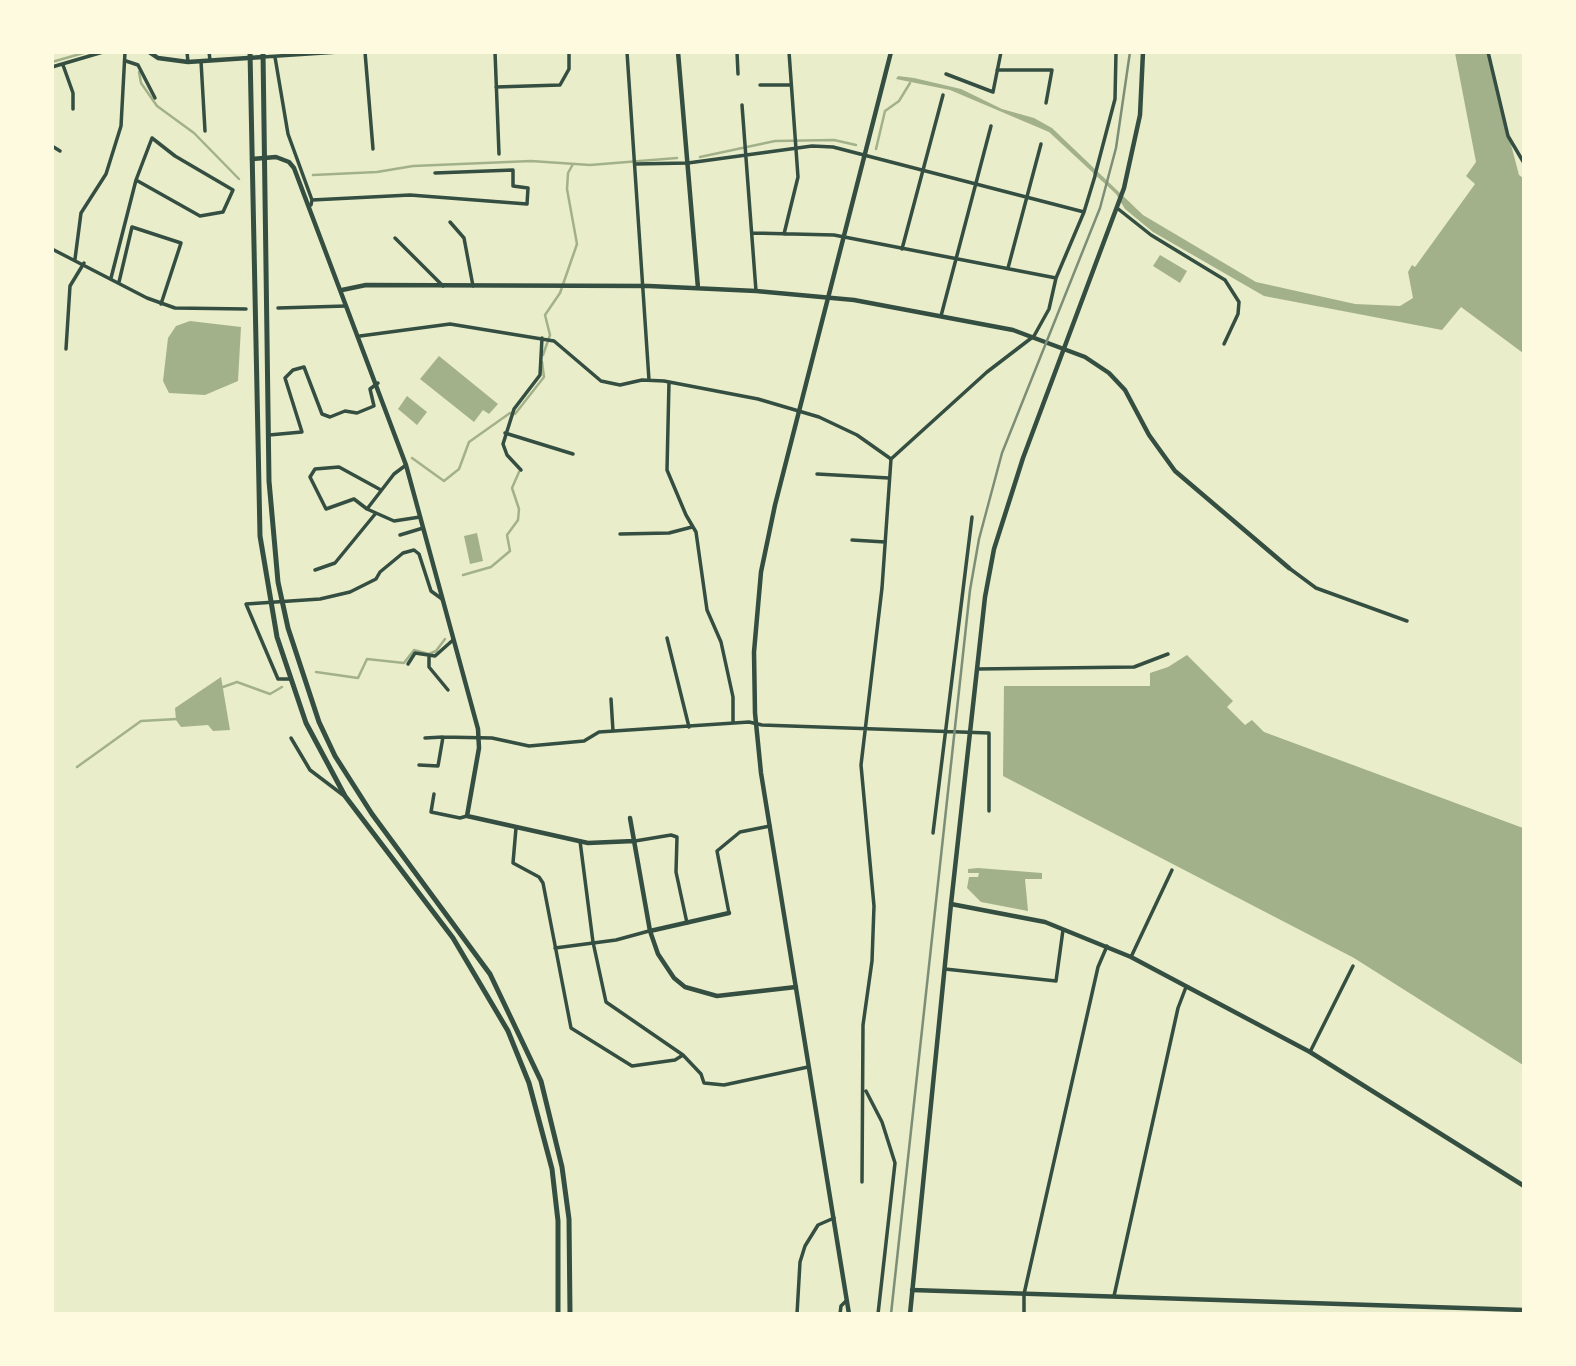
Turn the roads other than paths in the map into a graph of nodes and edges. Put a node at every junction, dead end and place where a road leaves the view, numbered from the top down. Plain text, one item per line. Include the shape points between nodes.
1 (103, 52) edge
2 (125, 52) edge
3 (149, 52) edge
4 (187, 52) edge
5 (209, 52) edge
6 (339, 52) edge
7 (365, 52) edge
8 (495, 52) edge
9 (569, 52) edge
10 (627, 52) edge
11 (678, 52) edge
12 (737, 52) edge
13 (789, 52) edge
14 (891, 52) edge
15 (1001, 52) edge
16 (1116, 52) edge
17 (1143, 52) edge
18 (1488, 52) edge
19 (250, 55) edge
20 (263, 55) edge
21 (275, 57) junction
22 (210, 60) junction
23 (126, 61) junction
24 (201, 61) junction
25 (188, 62) junction
26 (63, 64) junction
27 (52, 67) edge
28 (998, 71) junction
29 (738, 74) dead end
30 (946, 74) dead end
31 (760, 85) dead end
32 (791, 85) junction
33 (495, 87) junction
34 (943, 95) dead end
35 (155, 98) dead end
36 (1046, 103) dead end
37 (742, 105) dead end
38 (73, 109) dead end
39 (990, 126) dead end
40 (205, 131) dead end
41 (1041, 144) dead end
42 (795, 145) junction
43 (52, 146) edge
44 (373, 149) dead end
45 (60, 151) dead end
46 (499, 154) dead end
47 (744, 155) junction
48 (864, 155) junction
49 (265, 158) junction
50 (252, 159) junction
51 (688, 163) junction
52 (1524, 163) edge
53 (635, 164) junction
54 (924, 170) junction
55 (435, 173) dead end
56 (136, 180) junction
57 (975, 181) junction
58 (1028, 195) junction
59 (311, 202) junction
60 (1118, 205) junction
61 (1084, 212) junction
62 (450, 222) dead end
63 (753, 233) junction
64 (784, 234) junction
65 (842, 237) junction
66 (395, 238) dead end
67 (52, 249) edge
68 (902, 250) junction
69 (75, 259) junction
70 (957, 260) junction
71 (84, 263) junction
72 (1008, 268) junction
73 (111, 278) junction
74 (1056, 278) junction
75 (119, 282) junction
76 (443, 286) junction
77 (473, 286) junction
78 (644, 286) junction
79 (698, 288) junction
80 (342, 290) junction
81 (756, 290) junction
82 (829, 297) junction
83 (161, 304) junction
84 (348, 306) junction
85 (278, 308) dead end
86 (247, 309) dead end
87 (941, 316) junction
88 (360, 336) junction
89 (1034, 336) junction
90 (542, 338) junction
91 (1224, 344) dead end
92 (1065, 348) junction
93 (66, 349) dead end
94 (649, 380) junction
95 (668, 382) junction
96 (378, 383) junction
97 (799, 411) junction
98 (505, 433) junction
99 (269, 435) junction
100 (573, 454) dead end
101 (891, 459) junction
102 (407, 465) junction
103 (521, 470) dead end
104 (817, 474) dead end
105 (889, 478) junction
106 (381, 491) junction
107 (367, 509) junction
108 (376, 513) junction
109 (420, 517) junction
110 (972, 517) dead end
111 (692, 527) junction
112 (423, 528) junction
113 (620, 534) dead end
114 (400, 535) dead end
115 (852, 540) dead end
116 (885, 542) junction
117 (1289, 568) joint
118 (315, 570) dead end
119 (442, 598) junction
120 (1407, 621) dead end
121 (667, 638) dead end
122 (453, 640) junction
123 (1168, 654) dead end
124 (429, 657) junction
125 (408, 664) dead end
126 (977, 669) junction
127 (290, 679) junction
128 (448, 690) dead end
129 (611, 699) dead end
130 (733, 722) junction
131 (756, 723) junction
132 (689, 727) junction
133 (863, 728) junction
134 (945, 730) junction
135 (613, 731) junction
136 (971, 733) junction
137 (443, 737) junction
138 (291, 738) dead end
139 (425, 738) dead end
140 (479, 738) junction
141 (419, 765) dead end
142 (434, 794) dead end
143 (345, 796) junction
144 (989, 811) dead end
145 (467, 816) junction
146 (631, 818) dead end
147 (769, 826) junction
148 (516, 828) junction
149 (933, 833) dead end
150 (580, 841) junction
151 (634, 841) junction
152 (1172, 870) dead end
153 (951, 904) junction
154 (729, 913) joint
155 (687, 923) junction
156 (1063, 928) junction
157 (650, 931) junction
158 (593, 942) junction
159 (1107, 946) junction
160 (555, 948) junction
161 (1130, 957) junction
162 (1353, 966) dead end
163 (945, 969) junction
164 (796, 987) junction
165 (1186, 987) junction
166 (1310, 1052) junction
167 (683, 1055) junction
168 (810, 1067) junction
169 (864, 1089) junction
170 (862, 1182) dead end
171 (1524, 1186) edge
172 (834, 1218) junction
173 (912, 1290) junction
174 (1024, 1294) junction
175 (1114, 1296) junction
176 (848, 1300) junction
177 (1524, 1310) edge
178 (558, 1314) edge
179 (570, 1314) edge
180 (797, 1314) edge
181 (840, 1314) edge
182 (849, 1314) edge
183 (878, 1314) edge
184 (910, 1314) edge
185 (1024, 1314) edge

1 - 26 street
2 - 23 street
3 - 25 street via 158,58
4 - 25 street
5 - 22 street
6 - 21 street
7 - 44 street
8 - 33 street
9 - 33 street via 569,69 560,85
10 - 53 street
11 - 51 street
12 - 29 street
13 - 32 street
14 - 48 street
15 - 28 street
16 - 61 street via 1115,99
17 - 60 street via 1140,115
18 - 52 street via 1508,135
19 - 20 street
19 - 22 street
19 - 50 highway
20 - 21 street
20 - 49 highway
21 - 59 street via 288,134
22 - 24 street
23 - 35 street via 138,65
23 - 69 street via 121,126 106,174 81,213
24 - 25 street
24 - 40 street
26 - 27 street
26 - 38 street
28 - 30 street via 993,92
28 - 36 street via 1052,70
31 - 32 street
32 - 42 street
33 - 46 street
34 - 54 street
37 - 47 street
39 - 57 street
41 - 58 street
42 - 47 street
42 - 48 street
42 - 64 street via 798,177
43 - 45 street
47 - 51 street
47 - 63 street
48 - 54 street
48 - 65 street
49 - 50 street
49 - 59 street via 289,162
49 - 99 highway
50 - 127 highway via 260,536 267,592
51 - 53 street
51 - 79 street
53 - 78 street
54 - 57 street
54 - 68 street
55 - 59 street via 513,170 513,186 528,188 527,204 411,195
56 - 56 street via 155,137 175,156 233,190 223,212 200,216
56 - 73 street
57 - 58 street
57 - 70 street
58 - 61 street
58 - 72 street
59 - 80 street
60 - 91 street via 1152,235 1225,280 1239,302
60 - 92 street
61 - 74 street
62 - 77 street via 464,238
63 - 64 street
63 - 81 street
64 - 65 street
65 - 68 street
65 - 82 street
66 - 76 street
67 - 69 street
68 - 70 street
69 - 71 street
70 - 72 street
70 - 87 street
71 - 73 street
71 - 93 street via 70,286
72 - 74 street
73 - 75 street
74 - 89 street via 1049,309
75 - 83 street
75 - 83 street via 132,227 181,243
76 - 77 street
76 - 80 street via 366,285
77 - 78 street
78 - 79 street
78 - 94 street
79 - 81 street
80 - 84 street
81 - 82 street
82 - 87 street
82 - 97 street
83 - 86 street
84 - 85 street
84 - 88 street
87 - 89 street
88 - 90 street via 450,324
88 - 96 street
89 - 92 street
89 - 101 street
90 - 94 street via 563,346 601,381 620,386
90 - 98 street via 540,375 514,410
92 - 117 street via 1109,373 1125,390 1175,471
92 - 126 street via 1000,524
94 - 95 street
95 - 97 street
95 - 111 street via 667,470
96 - 99 street via 370,390 374,406 330,417 322,414 304,367 293,370 285,378 302,432
96 - 102 street
97 - 101 street via 857,435
97 - 131 street via 761,572 754,652
98 - 100 street
98 - 103 street via 504,450
99 - 179 highway via 278,582 319,722 372,814 490,974 541,1081 560,1155 569,1219
101 - 105 street
102 - 106 street
102 - 109 street
104 - 105 street
105 - 116 street
106 - 107 street
106 - 107 street via 339,467 315,468 310,477 326,509 354,499
107 - 108 street
108 - 109 street via 400,522
108 - 118 street via 335,563
109 - 112 street
110 - 134 street
111 - 113 street via 669,533
111 - 130 street via 698,539 707,610 721,642 733,697
112 - 114 street
112 - 119 street
115 - 116 street
116 - 133 street
117 - 120 street via 1316,588
119 - 122 street
119 - 127 street via 431,591 414,550 403,553 376,579 359,588 300,601 246,604 278,679
121 - 132 street
122 - 124 street
122 - 140 street
123 - 126 street via 1134,667
124 - 125 street via 415,653
124 - 128 street via 429,667
126 - 136 street
127 - 143 highway via 306,723
129 - 135 street
130 - 131 street
130 - 132 street
131 - 133 street
131 - 147 street
132 - 135 street
133 - 134 street
133 - 169 street via 863,803 874,906 863,1017
134 - 136 street
134 - 149 street
135 - 140 street via 599,732 584,741 529,746
136 - 144 street via 989,733
136 - 153 street
137 - 139 street
137 - 140 street
137 - 141 street via 438,766
138 - 143 street via 310,771
140 - 145 street
142 - 145 street via 431,811
143 - 178 highway via 453,938 508,1031 529,1083 552,1169 558,1221
145 - 148 street
146 - 151 street
147 - 154 street via 740,832 718,851
147 - 164 street
148 - 150 street
148 - 160 street via 513,863 543,883
150 - 151 street
150 - 158 street
151 - 155 street via 677,837 676,872
151 - 157 street
152 - 161 street
153 - 156 street
153 - 163 street
154 - 155 street
155 - 157 street
156 - 159 street
156 - 163 street via 1056,981
157 - 158 street
157 - 164 street via 664,967 685,987 717,996
158 - 160 street
158 - 167 street via 606,1002
159 - 161 street
159 - 174 street via 1098,967
160 - 167 street via 571,1028 632,1066
161 - 165 street
162 - 166 street
163 - 173 street
164 - 168 street
165 - 166 street
165 - 175 street
166 - 171 street
167 - 168 street via 704,1083 713,1086
168 - 172 street
169 - 170 street
169 - 183 street via 882,1122 895,1163
172 - 176 street
172 - 180 street via 818,1225 805,1246
173 - 174 street
173 - 184 street
174 - 175 street
174 - 185 street
175 - 177 street
176 - 181 street
176 - 182 street

